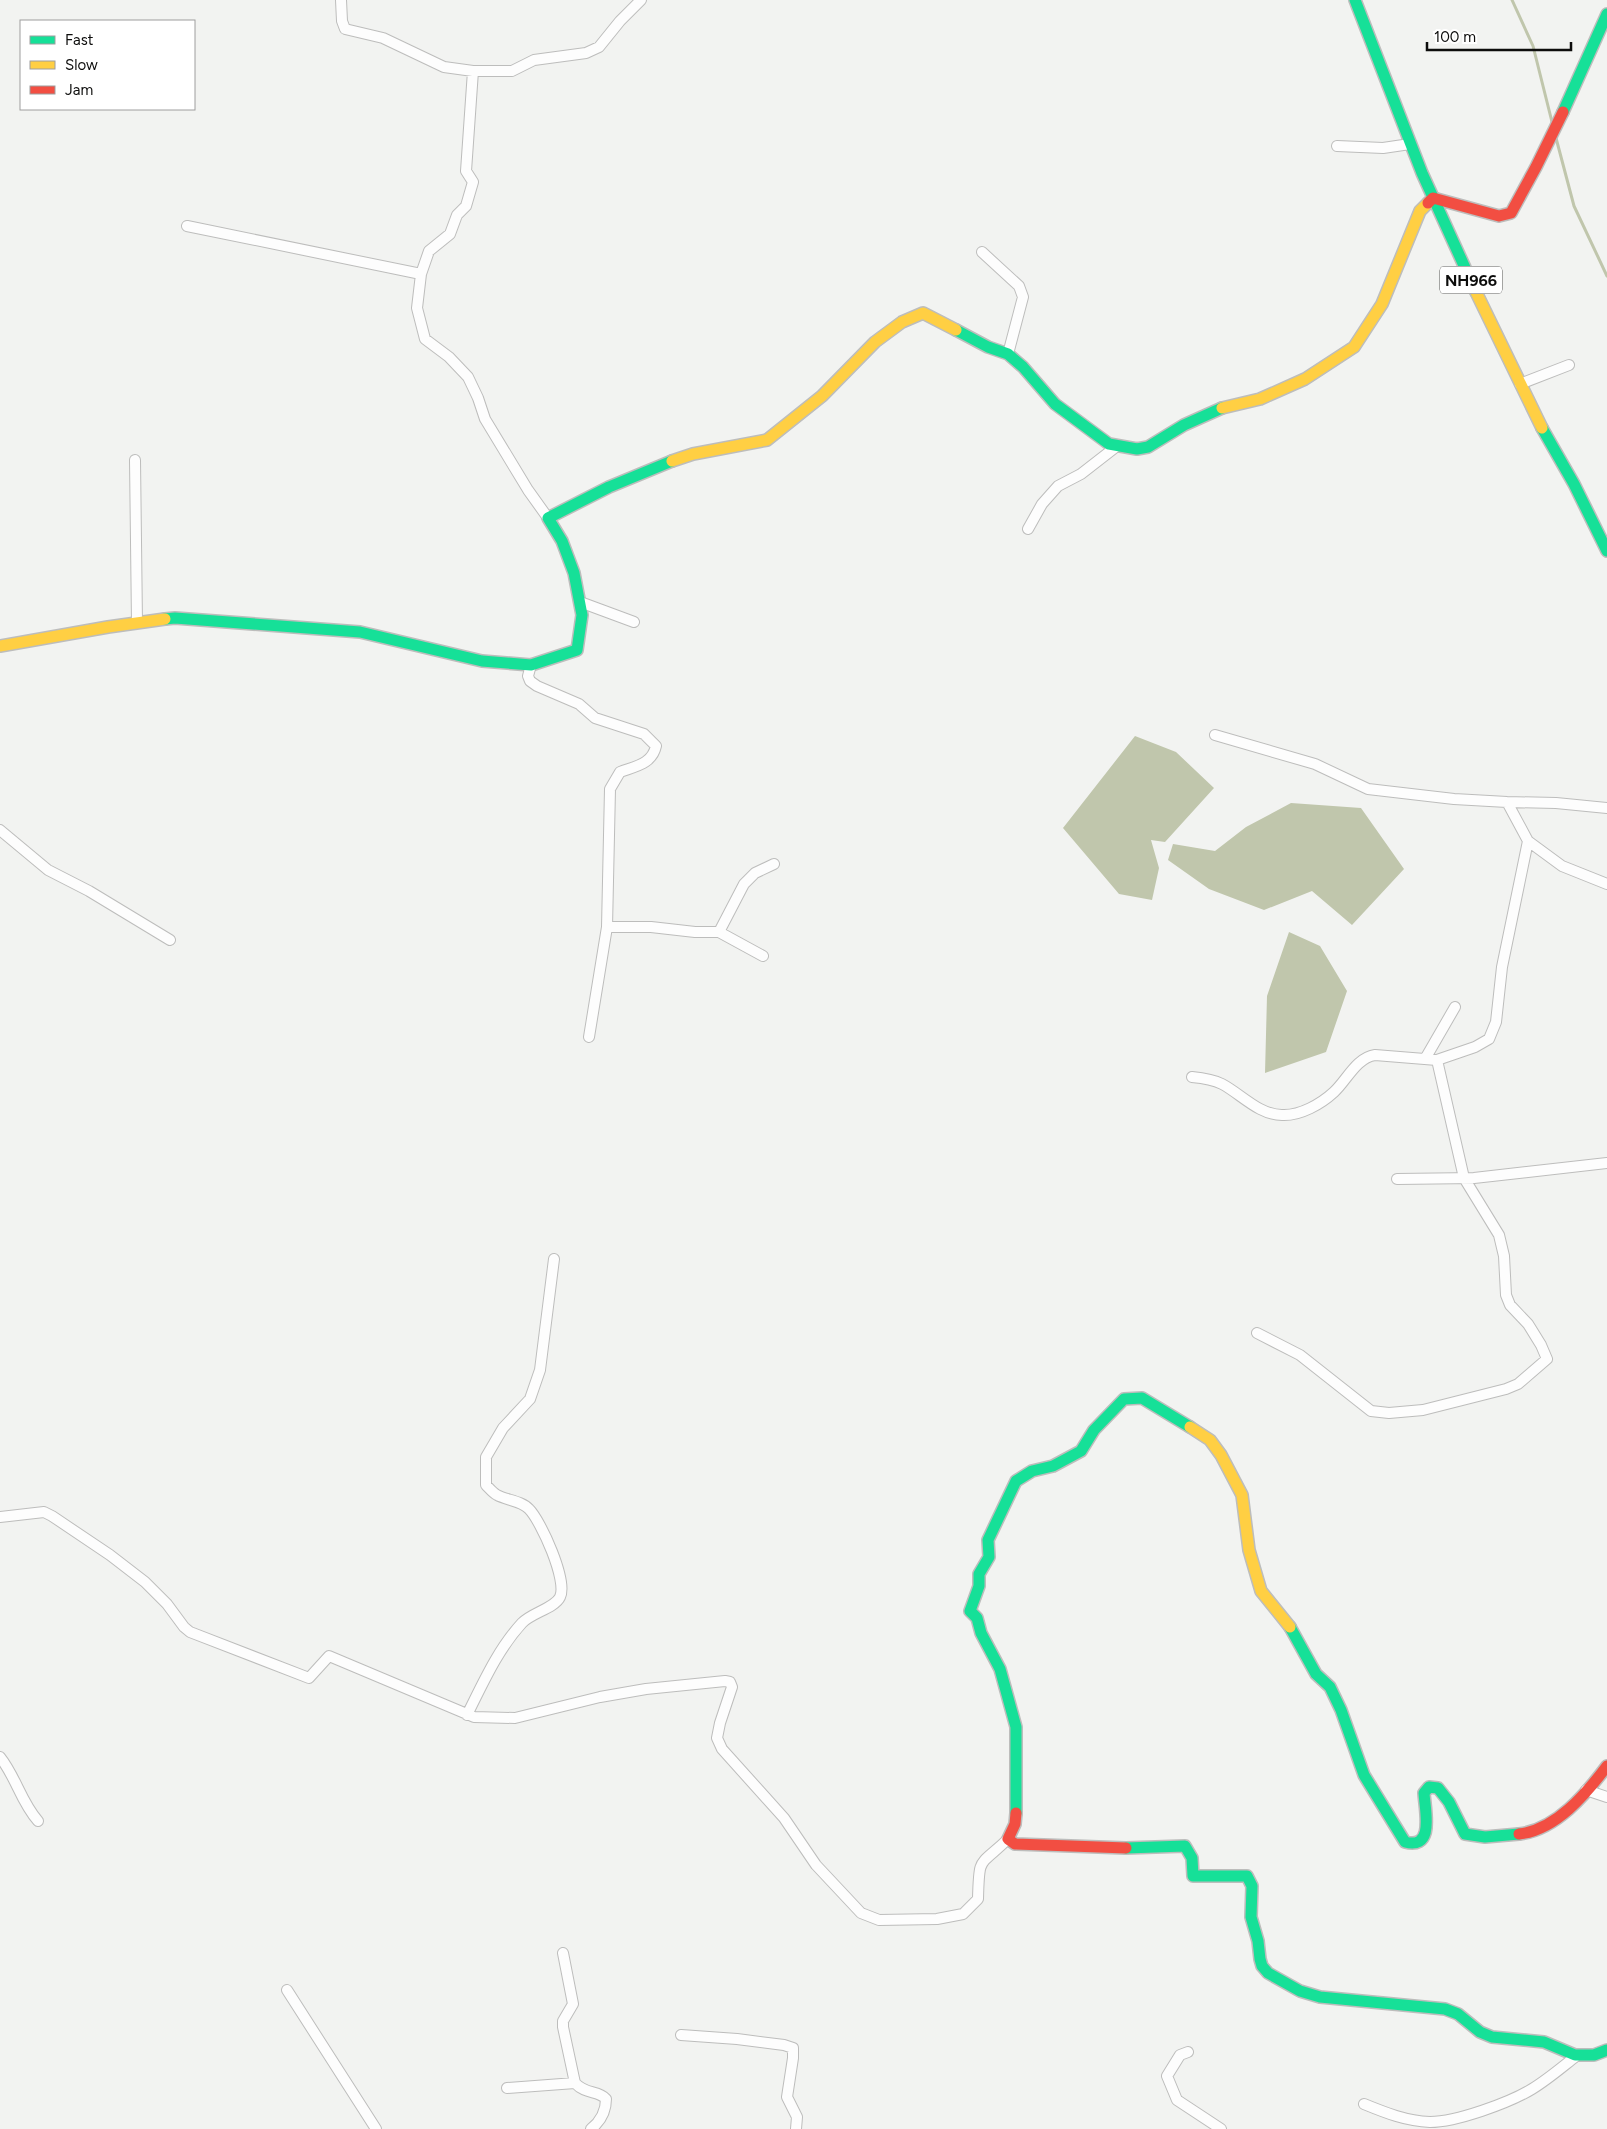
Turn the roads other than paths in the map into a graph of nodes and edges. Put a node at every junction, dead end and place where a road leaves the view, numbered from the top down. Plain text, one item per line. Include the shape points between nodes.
1 (341, 0) edge
2 (641, 0) edge
3 (1355, 0) edge
4 (1607, 14) edge
5 (473, 71) junction
6 (1410, 144) junction
7 (1337, 146) dead end
8 (1433, 198) junction
9 (187, 226) dead end
10 (982, 252) dead end
11 (422, 274) junction
12 (1008, 354) junction
13 (1569, 366) dead end
14 (1520, 384) junction
15 (1117, 446) junction
16 (135, 460) dead end
17 (548, 518) junction
18 (1028, 529) dead end
19 (1607, 552) edge
20 (580, 602) junction
21 (634, 622) dead end
22 (137, 623) junction
23 (0, 646) edge
24 (531, 665) junction
25 (1215, 735) dead end
26 (1507, 802) junction
27 (1607, 808) edge
28 (0, 830) edge
29 (1528, 841) junction
30 (774, 864) dead end
31 (1607, 884) edge
32 (607, 927) junction
33 (718, 932) junction
34 (170, 940) dead end
35 (763, 956) dead end
36 (1455, 1007) dead end
37 (589, 1037) dead end
38 (1425, 1059) junction
39 (1437, 1060) junction
40 (1192, 1077) dead end
41 (1607, 1163) edge
42 (1464, 1178) junction
43 (1397, 1179) dead end
44 (554, 1259) dead end
45 (1257, 1333) dead end
46 (0, 1517) edge
47 (467, 1715) junction
48 (0, 1757) edge
49 (1607, 1766) edge
50 (1586, 1790) junction
51 (1607, 1797) edge
52 (38, 1821) dead end
53 (1008, 1839) junction
54 (563, 1953) dead end
55 (287, 1990) dead end
56 (681, 2035) dead end
57 (1607, 2050) edge
58 (1188, 2052) dead end
59 (1574, 2057) junction
60 (575, 2083) junction
61 (507, 2088) dead end
62 (1364, 2104) dead end
63 (376, 2129) edge
64 (591, 2129) edge
65 (796, 2129) edge
66 (1222, 2129) edge

1 - 5 street via 345,29 383,38 444,67
2 - 5 street via 599,47 586,53 534,60 512,71
3 - 6 main road, NH966
4 - 8 main road via 1560,123 1511,213 1499,216
5 - 11 street via 466,171 472,182 466,206 457,216 450,234 429,251
6 - 7 street via 1383,148
6 - 8 main road, NH966
8 - 14 main road, NH966
8 - 15 main road via 1420,211 1382,304 1354,347 1305,379 1260,400 1219,409 1148,447
9 - 11 street
10 - 12 street via 1019,286 1023,297
11 - 17 street via 417,308 425,339 468,377 485,419
12 - 15 main road via 1055,404 1109,444
12 - 17 main road via 988,348 923,313 902,322 875,342 822,396 767,440 693,454 658,465
13 - 14 street
14 - 19 main road, NH966
15 - 18 street via 1081,474 1058,486 1042,504
16 - 22 street
17 - 20 main road via 562,541
20 - 21 street
20 - 24 main road via 582,615 577,650
22 - 23 main road
22 - 24 main road via 175,618 360,632 482,661
24 - 32 street via 528,676 537,686 579,704 595,718 644,734 656,746 654,755 644,764 620,772 610,789
25 - 26 street via 1315,764 1368,789
26 - 27 street
26 - 29 street
28 - 34 street via 48,870
29 - 31 street via 1562,866
29 - 39 street via 1502,967 1496,1022 1489,1039
30 - 33 street via 755,873 744,884
32 - 33 street
32 - 37 street
33 - 35 street
36 - 38 street
38 - 39 street
38 - 40 street via 1366,1056 1334,1093 1309,1110 1282,1115 1257,1108 1221,1083
39 - 42 street
41 - 42 street
42 - 43 street
42 - 45 street via 1499,1235 1510,1305 1528,1324 1546,1359 1518,1384 1423,1410 1371,1412 1300,1355
44 - 47 street via 540,1370 530,1399 503,1428 486,1457 484,1475 486,1485 496,1495 528,1508 551,1548 562,1582 560,1597 524,1621 504,1645
46 - 47 street via 44,1512 52,1516 145,1582 190,1632 309,1678 329,1656
47 - 53 street via 474,1718 515,1718 646,1689 730,1682 732,1687 717,1738 722,1749 784,1818 816,1864 861,1913 879,1920 937,1919 963,1914 978,1899 978,1868
48 - 52 street
49 - 50 main road
50 - 51 street
50 - 53 main road via 1545,1828 1531,1834 1489,1839 1465,1834 1449,1802 1438,1788 1429,1787 1424,1793 1425,1837 1419,1843 1405,1842 1364,1775 1330,1687 1316,1674 1286,1620 1261,1591 1249,1550 1242,1495 1221,1455 1210,1440 1142,1398 1124,1399 1094,1430 1081,1451 1016,1481 988,1540 989,1557 979,1574 979,1586 970,1611 977,1618 980,1632 1000,1669 1016,1727 1017,1808 1015,1824
53 - 59 main road via 1015,1844 1111,1848 1185,1846 1192,1858 1193,1876 1246,1876 1250,1879 1252,1923 1258,1939 1260,1962 1265,1972 1287,1985 1317,1997 1339,2001 1450,2010 1481,2033 1535,2040
54 - 60 street via 573,2004 563,2027
55 - 63 street
56 - 65 street via 793,2048 787,2097 797,2117
57 - 59 main road via 1596,2055
58 - 66 street via 1180,2055 1167,2076 1177,2100
59 - 62 street via 1530,2090 1445,2121 1392,2116
60 - 61 street
60 - 64 street via 581,2090 606,2098 605,2111

